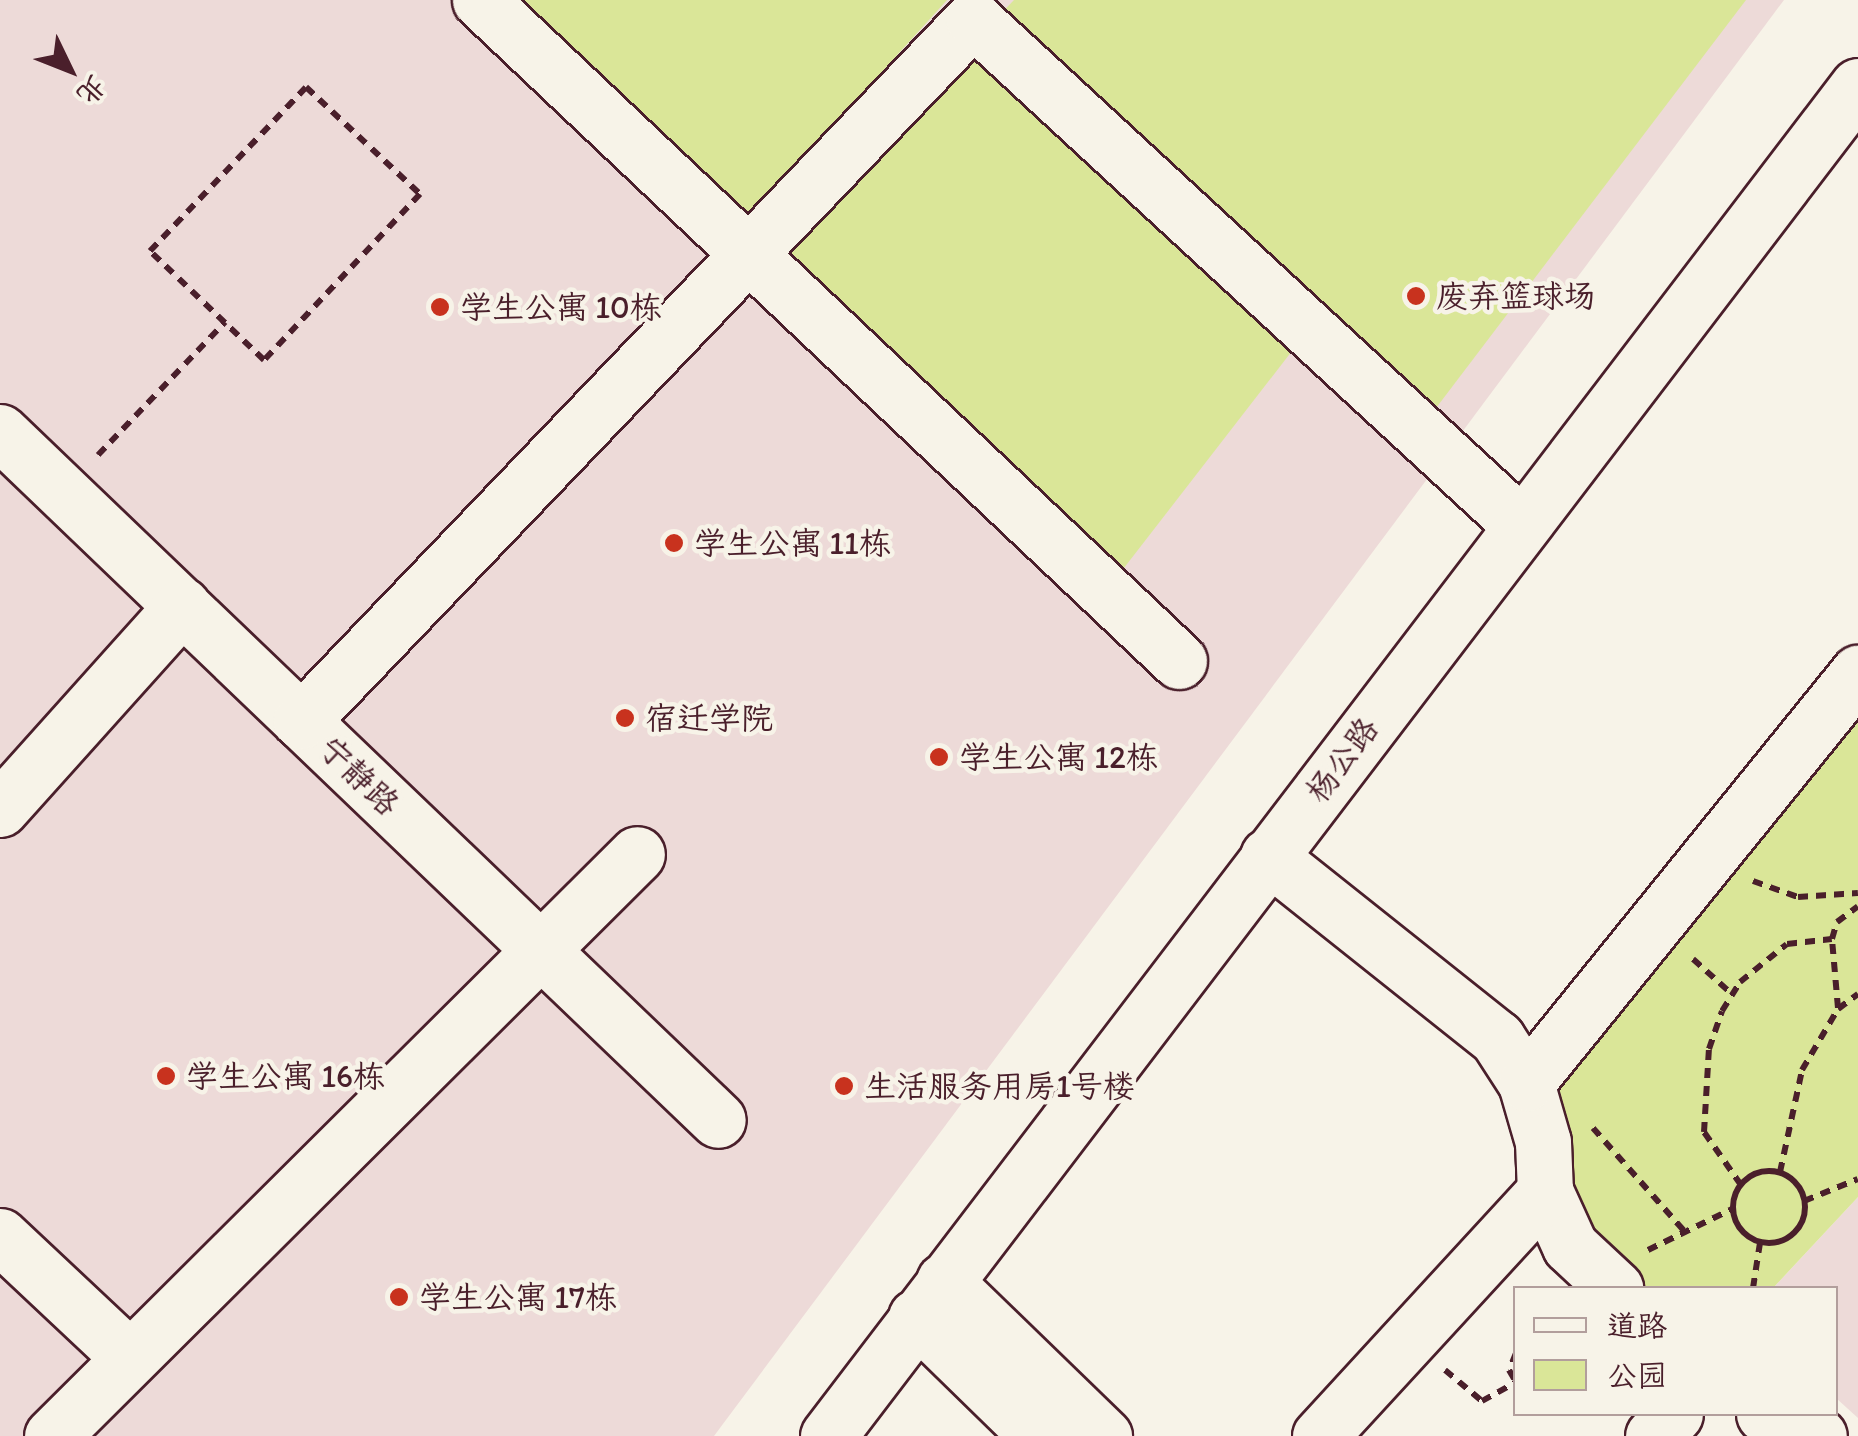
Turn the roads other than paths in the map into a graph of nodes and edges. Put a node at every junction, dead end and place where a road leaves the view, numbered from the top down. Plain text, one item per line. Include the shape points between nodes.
1 (480, 0) edge
2 (1858, 86) edge
3 (748, 254) junction
4 (0, 432) edge
5 (1521, 524) junction
6 (182, 606) junction
7 (1179, 661) dead end
8 (1858, 673) edge
9 (301, 721) junction
10 (0, 809) edge
11 (637, 854) dead end
12 (1268, 856) junction
13 (539, 949) junction
14 (1532, 1076) junction
15 (718, 1120) dead end
16 (1545, 1192) junction
17 (0, 1236) edge
18 (1609, 1283) edge
19 (930, 1299) junction
20 (130, 1357) junction
21 (1673, 1416) edge
22 (1769, 1416) edge
23 (66, 1431) edge
24 (828, 1436) edge
25 (1038, 1436) edge
26 (1104, 1436) edge
27 (1320, 1436) edge
28 (1653, 1436) edge
29 (1819, 1436) edge

1 - 3 street
2 - 5 street, 杨公路
3 - 5 street via 974,19
3 - 7 street
3 - 9 street
4 - 6 street, 宁静路
5 - 12 street, 杨公路
6 - 9 street, 宁静路
6 - 10 street
8 - 14 street
9 - 13 street, 宁静路
11 - 13 street
12 - 14 street via 1464,1006
12 - 19 street, 杨公路
13 - 15 street, 宁静路
13 - 20 street
14 - 16 street
16 - 18 street via 1570,1246
16 - 27 street
17 - 20 street
19 - 24 street, 杨公路
19 - 25 street
19 - 26 street
20 - 23 street
21 - 28 street
22 - 29 street

